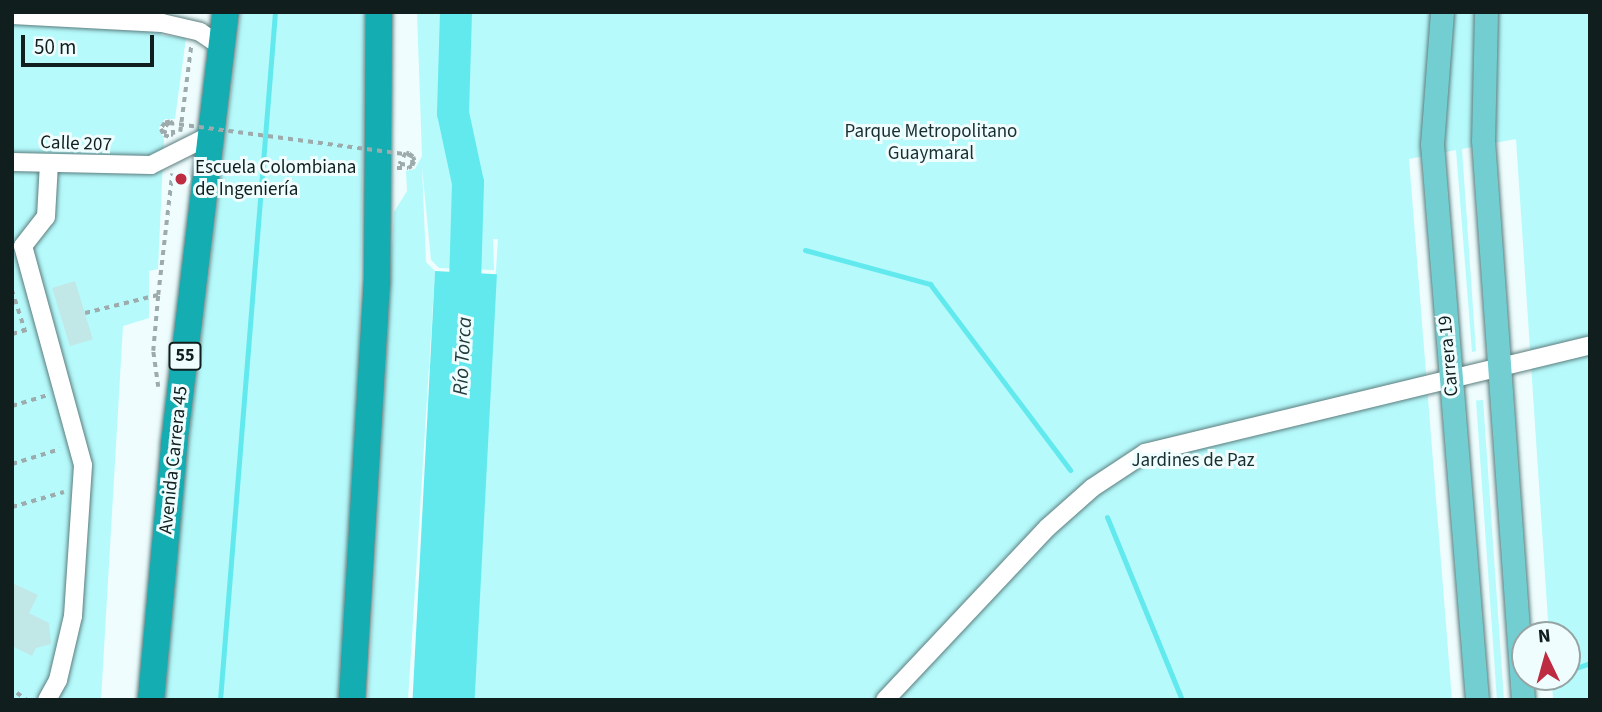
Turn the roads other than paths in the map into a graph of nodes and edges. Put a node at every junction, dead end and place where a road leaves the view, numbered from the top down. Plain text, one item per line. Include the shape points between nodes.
1 (226, 12) edge
2 (379, 12) edge
3 (1442, 12) edge
4 (1486, 12) edge
5 (12, 15) edge
6 (222, 47) junction
7 (213, 134) junction
8 (12, 162) edge
9 (49, 164) junction
10 (1590, 345) edge
11 (1499, 366) junction
12 (1451, 377) junction
13 (47, 700) edge
14 (151, 700) edge
15 (352, 700) edge
16 (885, 700) edge
17 (1477, 700) edge
18 (1523, 700) edge

1 - 6 highway, Avenida Carrera 45 / 55
2 - 15 highway via 377,281
3 - 12 main road, Carrera 19 via 1432,144
4 - 11 main road via 1483,140
5 - 6 lane via 162,23 193,30
6 - 7 highway, Avenida Carrera 45 / 55
7 - 9 lane, Calle 207 via 177,155 138,167
7 - 14 highway, Avenida Carrera 45 / 55 via 174,445
8 - 9 lane, Calle 207
9 - 13 lane via 46,217 23,246 83,465 73,616 58,680
10 - 11 lane
11 - 12 lane
11 - 18 main road
12 - 16 lane via 1145,453 1092,488 1046,528
12 - 17 main road, Carrera 19

